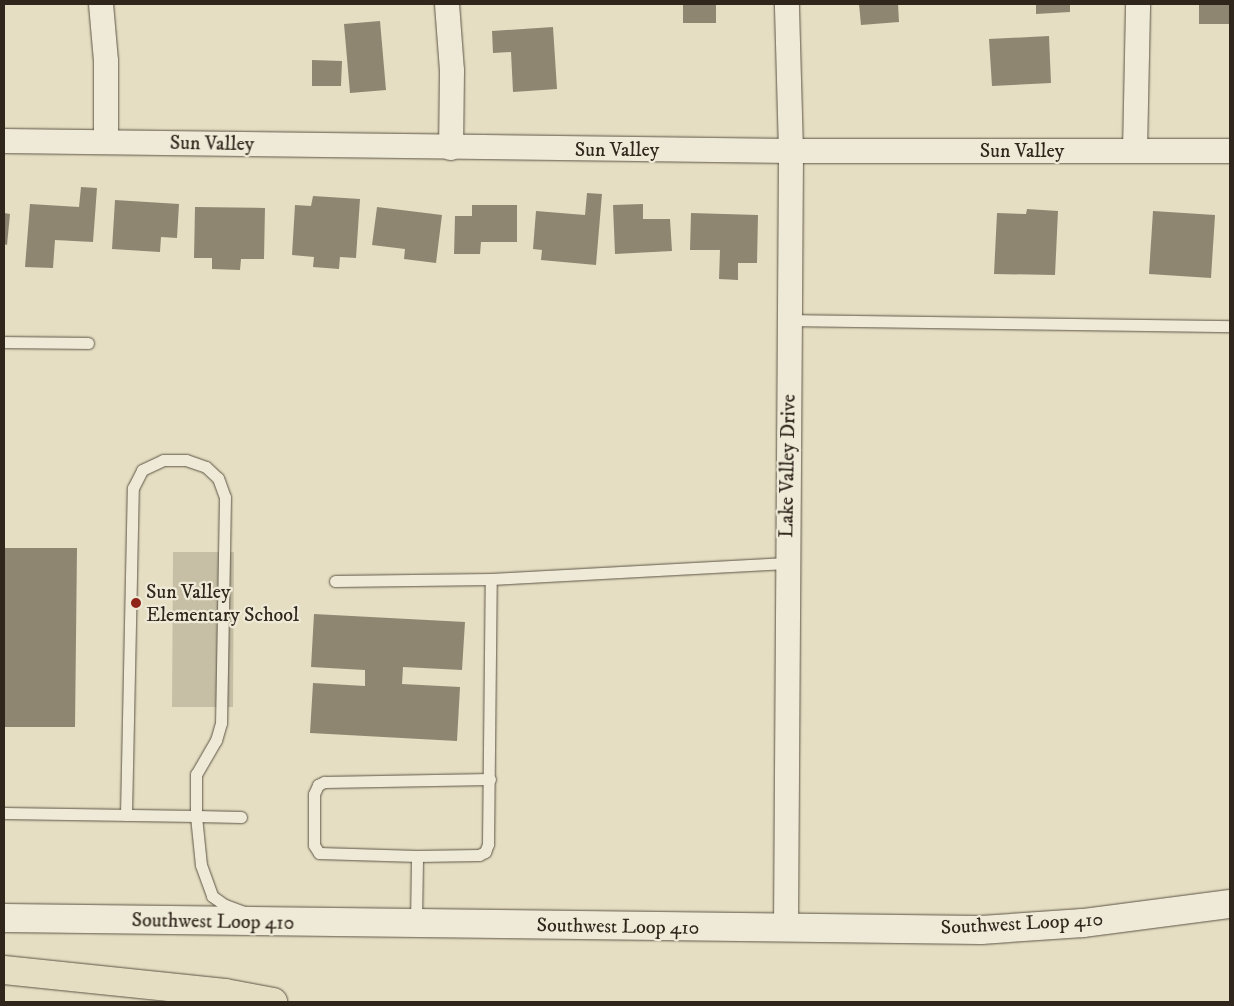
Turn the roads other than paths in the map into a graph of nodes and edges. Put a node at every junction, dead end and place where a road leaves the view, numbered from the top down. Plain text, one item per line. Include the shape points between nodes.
1 (101, 4) edge
2 (447, 4) edge
3 (787, 4) edge
4 (1138, 4) edge
5 (4, 141) edge
6 (106, 142) junction
7 (451, 148) junction
8 (1135, 150) junction
9 (792, 151) junction
10 (1230, 151) edge
11 (790, 320) junction
12 (1230, 326) edge
13 (4, 342) edge
14 (88, 343) dead end
15 (787, 563) junction
16 (491, 579) junction
17 (336, 581) dead end
18 (490, 779) junction
19 (4, 813) edge
20 (126, 815) junction
21 (196, 816) junction
22 (240, 817) dead end
23 (417, 856) junction
24 (1230, 904) edge
25 (4, 918) edge
26 (274, 923) junction
27 (416, 925) junction
28 (786, 928) junction
29 (4, 970) edge
30 (273, 1002) edge

1 - 6 street via 106,61
2 - 7 street via 452,71
3 - 9 street, Lake Valley Drive
4 - 8 street
5 - 6 street, Sun Valley
6 - 7 street, Sun Valley
7 - 9 street, Sun Valley
8 - 9 street, Sun Valley
8 - 10 street, Sun Valley
9 - 11 street, Lake Valley Drive
11 - 12 lane
11 - 15 street, Lake Valley Drive
13 - 14 lane
15 - 16 lane
15 - 28 street, Lake Valley Drive
16 - 17 lane
16 - 18 lane
18 - 23 lane via 485,852
18 - 23 lane via 324,782 318,785 314,794 314,845 319,854
19 - 20 lane
20 - 21 lane
20 - 21 lane via 133,488 142,470 163,460 186,460 206,467 218,478 226,497 221,723 216,740 196,774
21 - 22 lane
21 - 26 lane via 201,865 212,896 224,905
23 - 27 lane
24 - 28 main road, Southwest Loop 410 via 1010,929
25 - 26 main road, Southwest Loop 410
26 - 27 main road, Southwest Loop 410
27 - 28 main road, Southwest Loop 410
29 - 30 highway via 225,993

